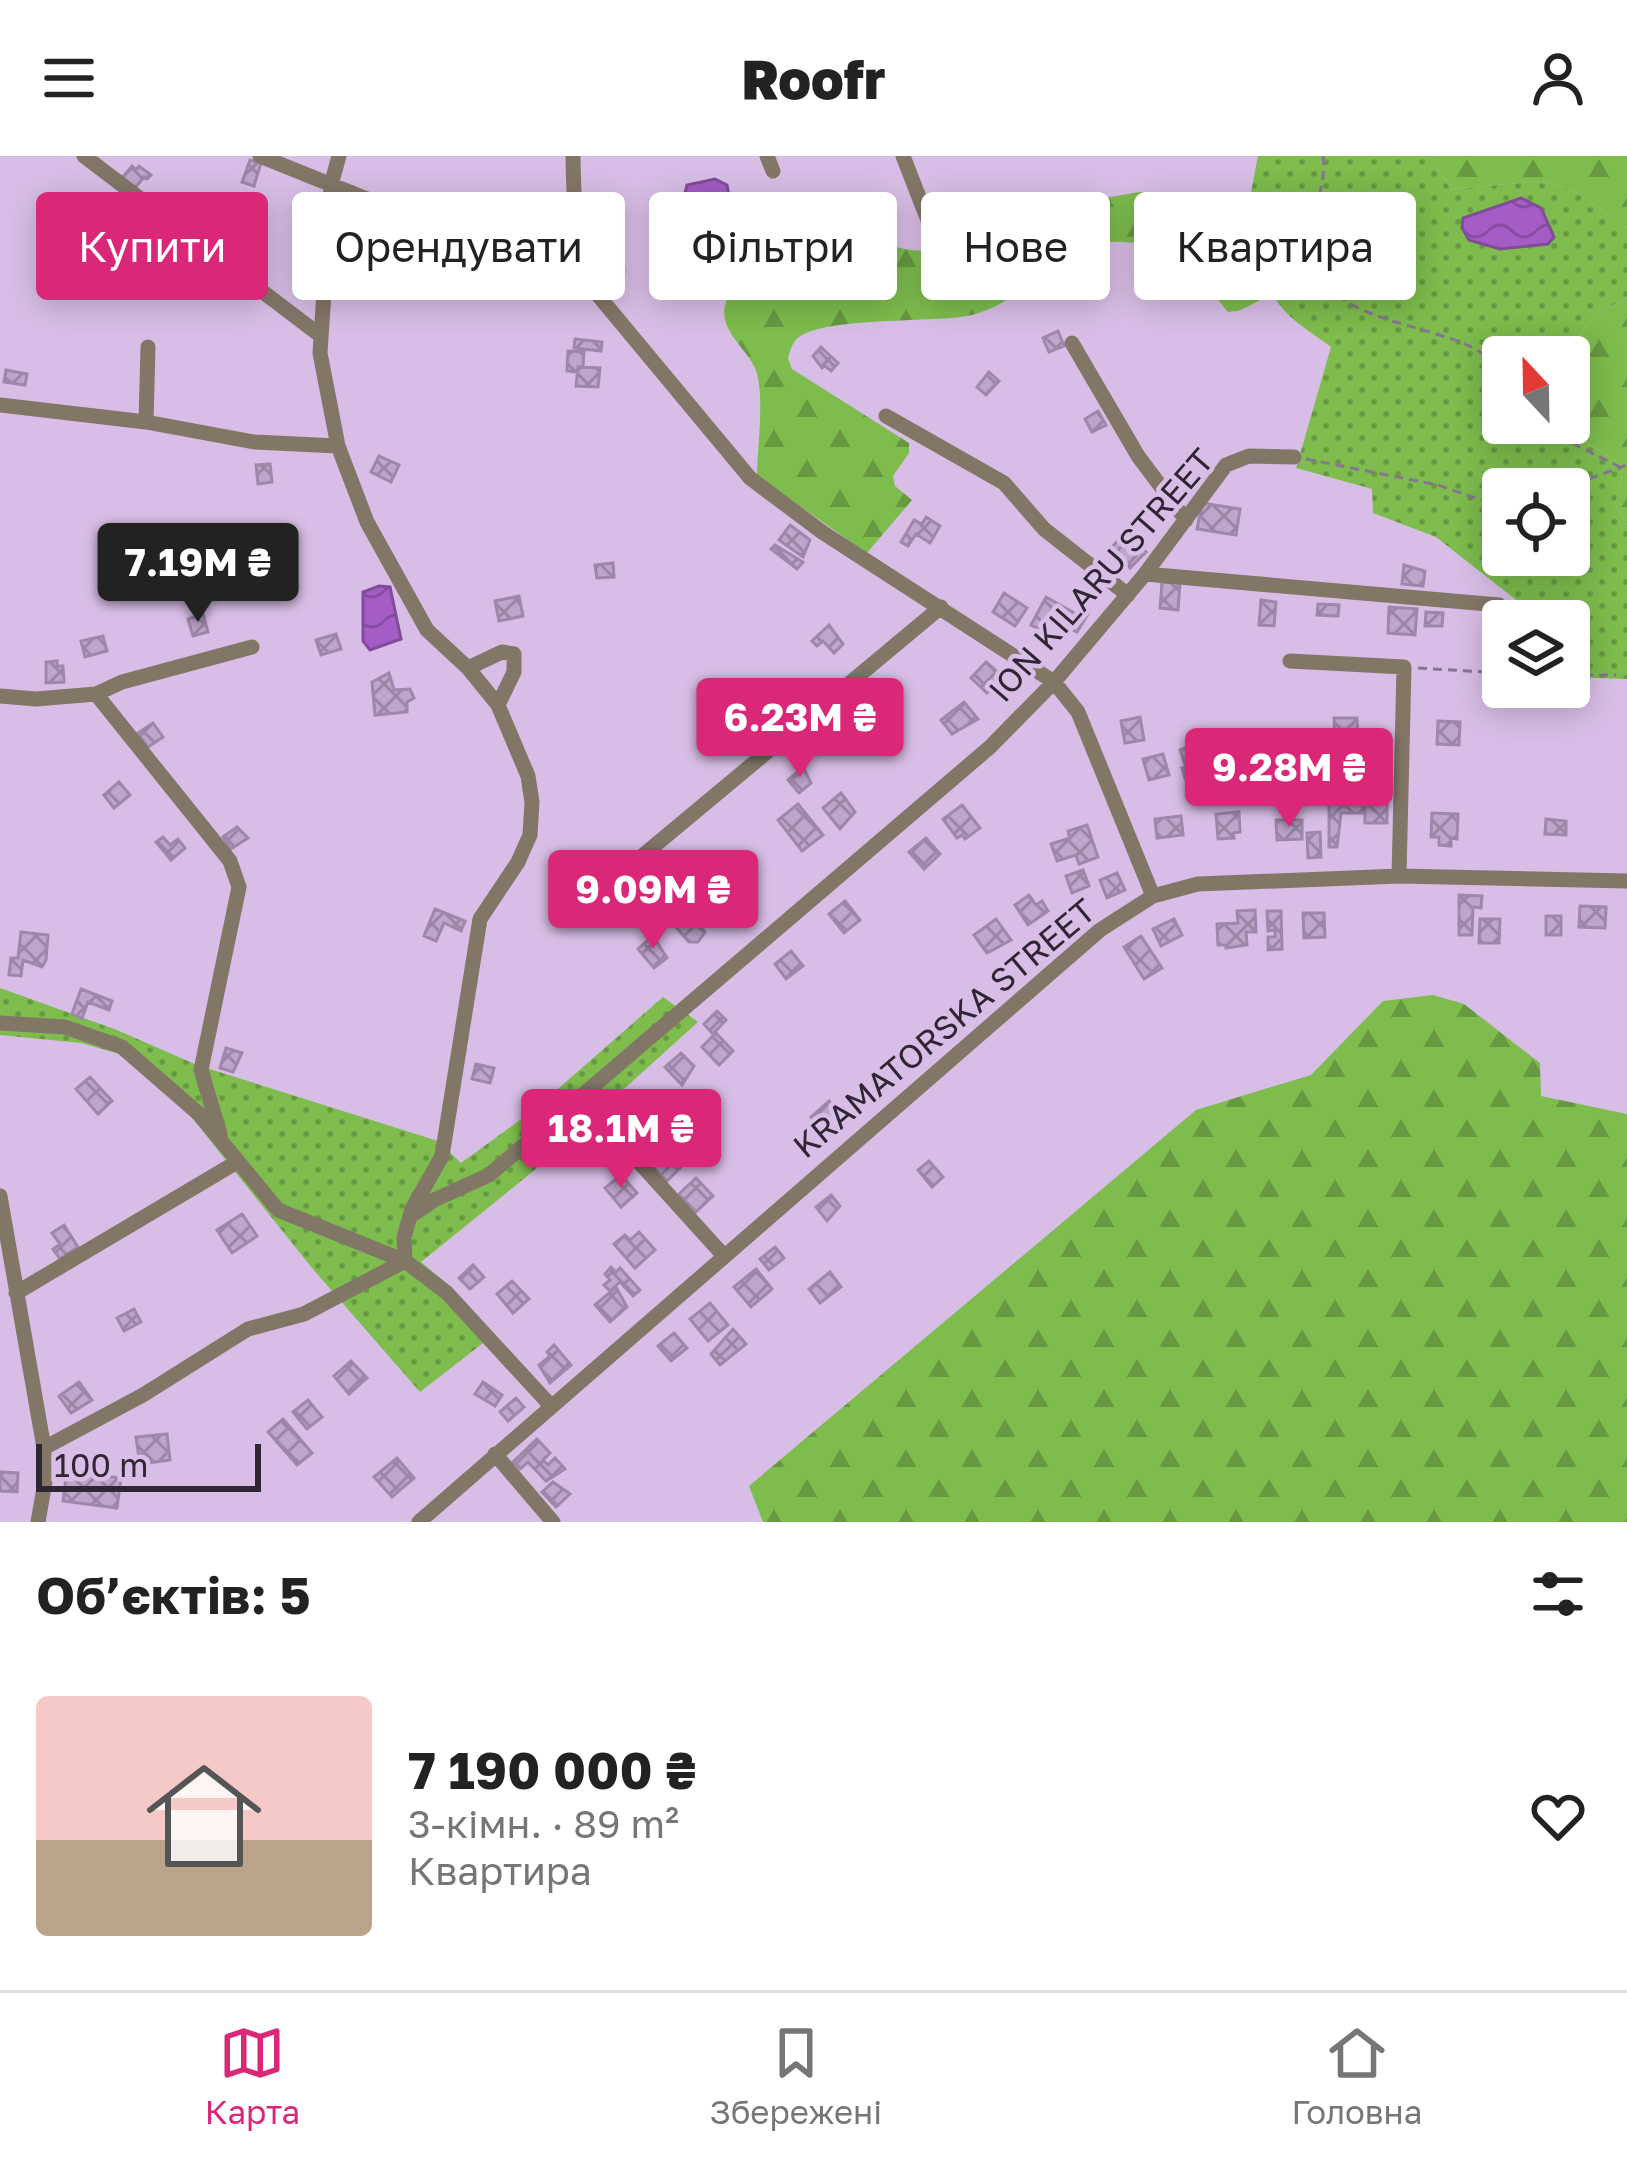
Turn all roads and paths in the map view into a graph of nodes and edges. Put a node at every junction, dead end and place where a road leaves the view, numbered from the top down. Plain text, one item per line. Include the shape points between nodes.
1 (84, 156) edge
2 (260, 156) edge
3 (339, 156) edge
4 (573, 156) edge
5 (903, 156) edge
6 (1323, 156) edge
7 (331, 185) junction
8 (349, 192) edge
9 (574, 192) edge
10 (921, 202) edge
11 (602, 300) edge
12 (321, 336) junction
13 (1072, 343) dead end
14 (148, 347) dead end
15 (1482, 354) edge
16 (0, 406) edge
17 (886, 416) dead end
18 (146, 422) junction
19 (1574, 444) edge
20 (338, 446) junction
21 (1294, 457) joint
22 (1627, 465) edge
23 (1620, 467) junction
24 (1590, 478) edge
25 (1482, 500) edge
26 (1186, 520) junction
27 (1145, 574) junction
28 (1128, 595) junction
29 (1482, 603) edge
30 (941, 607) junction
31 (252, 647) dead end
32 (1290, 661) dead end
33 (467, 668) junction
34 (1404, 668) junction
35 (1482, 672) edge
36 (1590, 674) edge
37 (1616, 675) dead end
38 (1054, 682) junction
39 (96, 694) junction
40 (0, 696) edge
41 (498, 705) junction
42 (1399, 876) junction
43 (1627, 880) edge
44 (1153, 896) junction
45 (581, 907) dead end
46 (0, 1023) edge
47 (580, 1098) junction
48 (223, 1142) junction
49 (237, 1162) junction
50 (0, 1196) edge
51 (409, 1217) junction
52 (724, 1256) junction
53 (405, 1261) junction
54 (16, 1293) junction
55 (551, 1406) junction
56 (44, 1448) junction
57 (495, 1454) junction
58 (38, 1522) edge
59 (419, 1522) edge
60 (553, 1522) edge

1 - 12 street
2 - 7 street
3 - 7 street
4 - 9 street
5 - 10 street
6 - 15 path via 1310,243 1322,280 1376,316
7 - 8 street
7 - 12 street
11 - 30 street via 750,478
12 - 20 street
13 - 26 street
14 - 18 street
16 - 18 street
17 - 28 street via 1004,483 1044,530
18 - 20 street via 254,442
19 - 23 path
20 - 33 street via 367,522 427,630
21 - 25 path
21 - 26 street, ION KILARU STREET via 1249,456 1226,465
22 - 23 path
23 - 24 path
26 - 27 street, ION KILARU STREET
27 - 28 street, ION KILARU STREET
27 - 29 street
28 - 38 street, ION KILARU STREET
30 - 38 street
30 - 45 street
31 - 39 street
32 - 34 street
33 - 41 street
33 - 41 street via 514,654
34 - 35 path
34 - 42 street
36 - 37 path
38 - 44 street via 1078,712
38 - 47 street, ION KILARU STREET via 990,747
39 - 40 street
39 - 48 street via 230,860 239,887 201,1070
41 - 51 street via 528,776 530,835 480,919 442,1156
42 - 43 street, KRAMATORSKA STREET
42 - 44 street, KRAMATORSKA STREET via 1198,884
44 - 52 street, KRAMATORSKA STREET via 1100,929
46 - 48 street via 65,1027 122,1047
47 - 51 street, ION KILARU STREET via 489,1175
47 - 52 street
48 - 49 street
49 - 53 street via 278,1210
49 - 54 street
50 - 54 street
51 - 53 street
52 - 55 street, KRAMATORSKA STREET
53 - 55 street via 447,1293
53 - 56 street via 304,1314 248,1329
54 - 56 street
55 - 57 street, KRAMATORSKA STREET
56 - 58 street
57 - 59 street, KRAMATORSKA STREET
57 - 60 street

